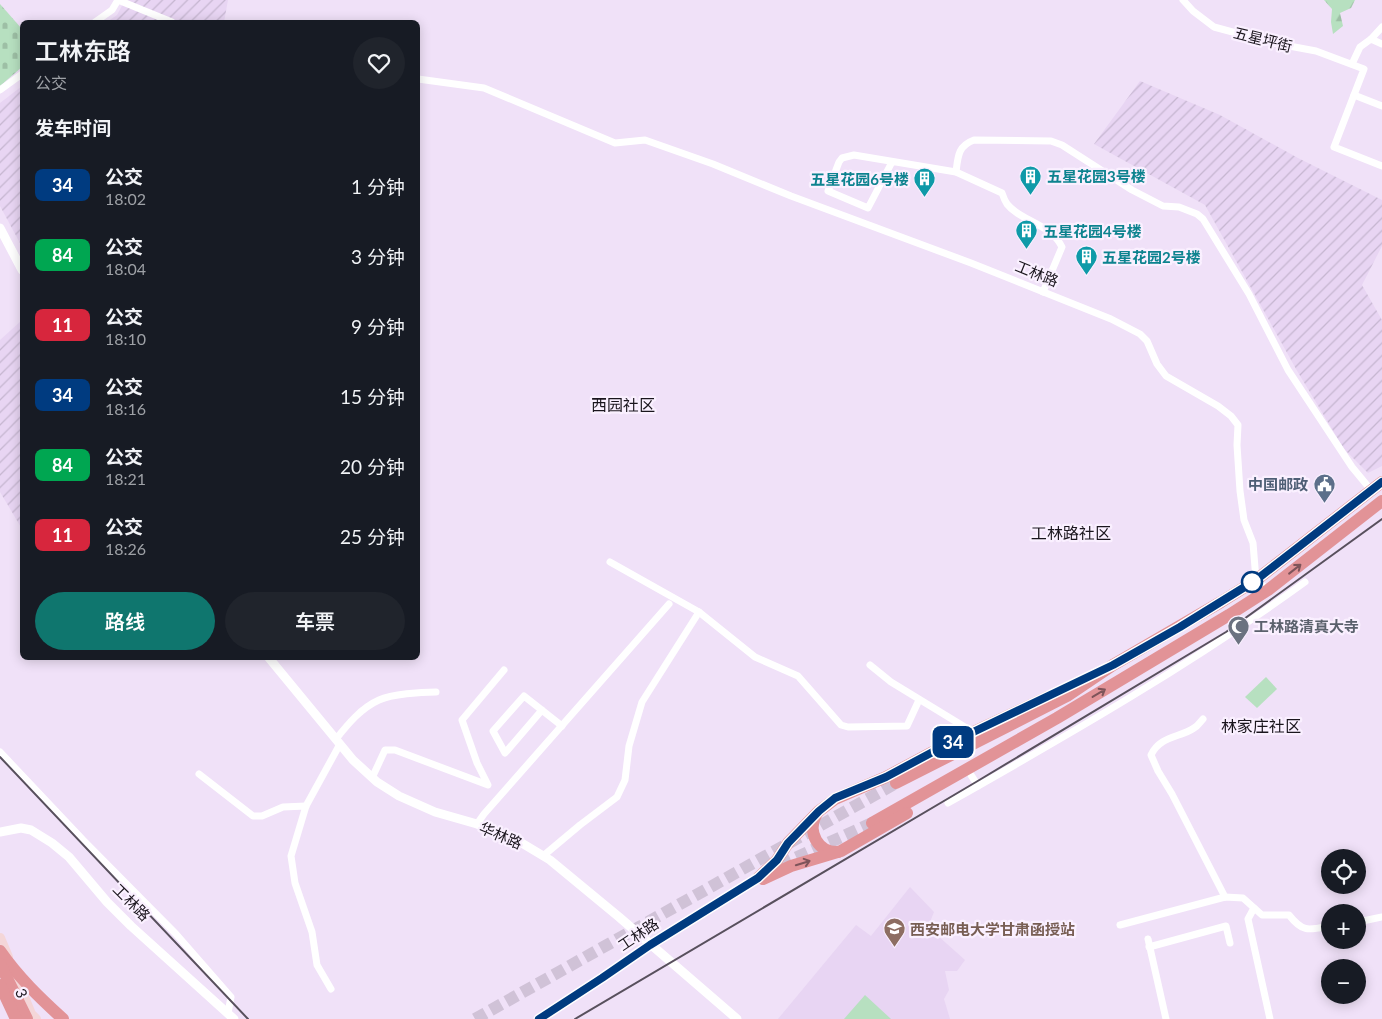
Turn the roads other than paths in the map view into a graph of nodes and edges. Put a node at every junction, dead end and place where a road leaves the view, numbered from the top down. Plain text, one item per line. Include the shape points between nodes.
1 (118, 0) edge
2 (1182, 0) edge
3 (98, 20) edge
4 (167, 20) edge
5 (1382, 27) edge
6 (1371, 39) junction
7 (1382, 44) edge
8 (1352, 64) junction
9 (20, 75) edge
10 (420, 79) edge
11 (0, 90) edge
12 (1354, 95) junction
13 (1382, 106) edge
14 (892, 162) junction
15 (1382, 166) edge
16 (956, 172) junction
17 (0, 228) edge
18 (20, 266) edge
19 (1043, 292) junction
20 (1382, 482) edge
21 (1371, 490) junction
22 (1382, 501) edge
23 (610, 562) dead end
24 (1256, 580) junction
25 (1305, 582) dead end
26 (1268, 590) junction
27 (669, 604) dead end
28 (699, 612) junction
29 (272, 660) edge
30 (870, 664) dead end
31 (1113, 665) junction
32 (504, 670) dead end
33 (436, 692) dead end
34 (919, 700) junction
35 (542, 710) junction
36 (1057, 718) junction
37 (1203, 720) dead end
38 (562, 726) junction
39 (973, 732) junction
40 (338, 741) junction
41 (0, 752) edge
42 (199, 774) dead end
43 (372, 778) junction
44 (975, 780) junction
45 (896, 783) tunnel mouth
46 (948, 803) dead end
47 (306, 806) junction
48 (819, 811) junction
49 (872, 823) tunnel mouth
50 (477, 824) junction
51 (0, 832) edge
52 (841, 851) junction
53 (543, 856) junction
54 (758, 878) junction
55 (1225, 897) junction
56 (1254, 908) junction
57 (1382, 917) edge
58 (1366, 920) edge
59 (1120, 925) dead end
60 (1321, 928) edge
61 (0, 938) edge
62 (1148, 939) dead end
63 (1230, 943) dead end
64 (650, 945) junction
65 (1150, 947) junction
66 (0, 951) edge
67 (0, 964) edge
68 (0, 986) edge
69 (331, 989) dead end
70 (231, 1016) edge
71 (16, 1019) edge
72 (27, 1019) edge
73 (36, 1019) edge
74 (63, 1019) edge
75 (539, 1019) edge
76 (737, 1019) edge
77 (1166, 1019) edge
78 (1270, 1019) edge

1 - 3 street via 112,10
1 - 4 street
2 - 8 street, 五星坪街 via 1214,27 1316,51
5 - 6 street
6 - 7 street
6 - 8 street via 1360,47
8 - 12 street via 1364,69
9 - 11 street
10 - 19 street, 工林路 via 484,88 615,143 646,140
12 - 13 street
12 - 15 street via 1334,147
14 - 14 street via 854,155 842,158 828,191 868,208
14 - 16 street
16 - 19 street via 1002,193 1012,209 1048,230 1059,242 1062,247
16 - 21 street via 961,148 974,140 1051,141 1163,206 1197,214 1249,294 1288,370 1352,467
17 - 18 street
19 - 24 street, 工林路 via 1140,334 1166,376 1218,406 1234,420 1238,426 1241,501 1253,543
20 - 21 highway
21 - 24 highway
26 -> 22 highway
23 - 28 street
24 - 26 street
24 - 31 highway
25 - 44 street via 1192,660
36 -> 26 highway
27 - 38 street
28 - 34 street via 755,657 798,676 841,725 907,726
28 - 53 street via 642,702 629,746 625,780 617,797
29 - 40 street, 华林路
30 - 34 street
31 - 39 highway
31 - 45 highway via 1067,696
32 - 43 street via 462,720 488,785 395,750 384,750
33 - 40 street via 379,700 354,717
34 - 39 street
35 - 35 street via 524,696 493,730 505,753
35 - 38 street
36 - 44 highway
36 - 49 highway
37 - 55 street via 1195,728 1162,741 1151,755
38 - 50 street
39 - 48 highway via 886,777 835,798
40 - 43 street, 华林路
40 - 47 street
41 - 70 street via 176,934 231,997
42 - 47 street via 253,816 262,816 283,807
43 - 50 street, 华林路 via 399,796 435,812
44 - 46 street
44 - 52 highway
47 - 69 street via 291,856 295,883 312,932 317,964
48 - 52 highway via 812,825 815,840 826,850
48 - 54 highway
50 - 53 street, 华林路 via 515,839
51 - 70 street, 工林路 via 21,828 31,830 52,843 69,857 131,926
54 -> 52 highway
53 - 64 street, 华林路
54 - 64 street, 工林路
55 - 56 street via 1243,898
55 - 59 street
56 - 60 street via 1262,914 1289,915 1298,927 1309,930
56 - 78 street via 1248,919
57 - 58 street
61 - 73 main road, 3 via 31,1014
62 - 65 street
63 - 65 street via 1226,926
64 - 75 street, 工林路
64 - 76 street, 华林路
65 - 77 street
66 - 74 highway via 33,992
67 - 72 highway
68 - 71 highway

